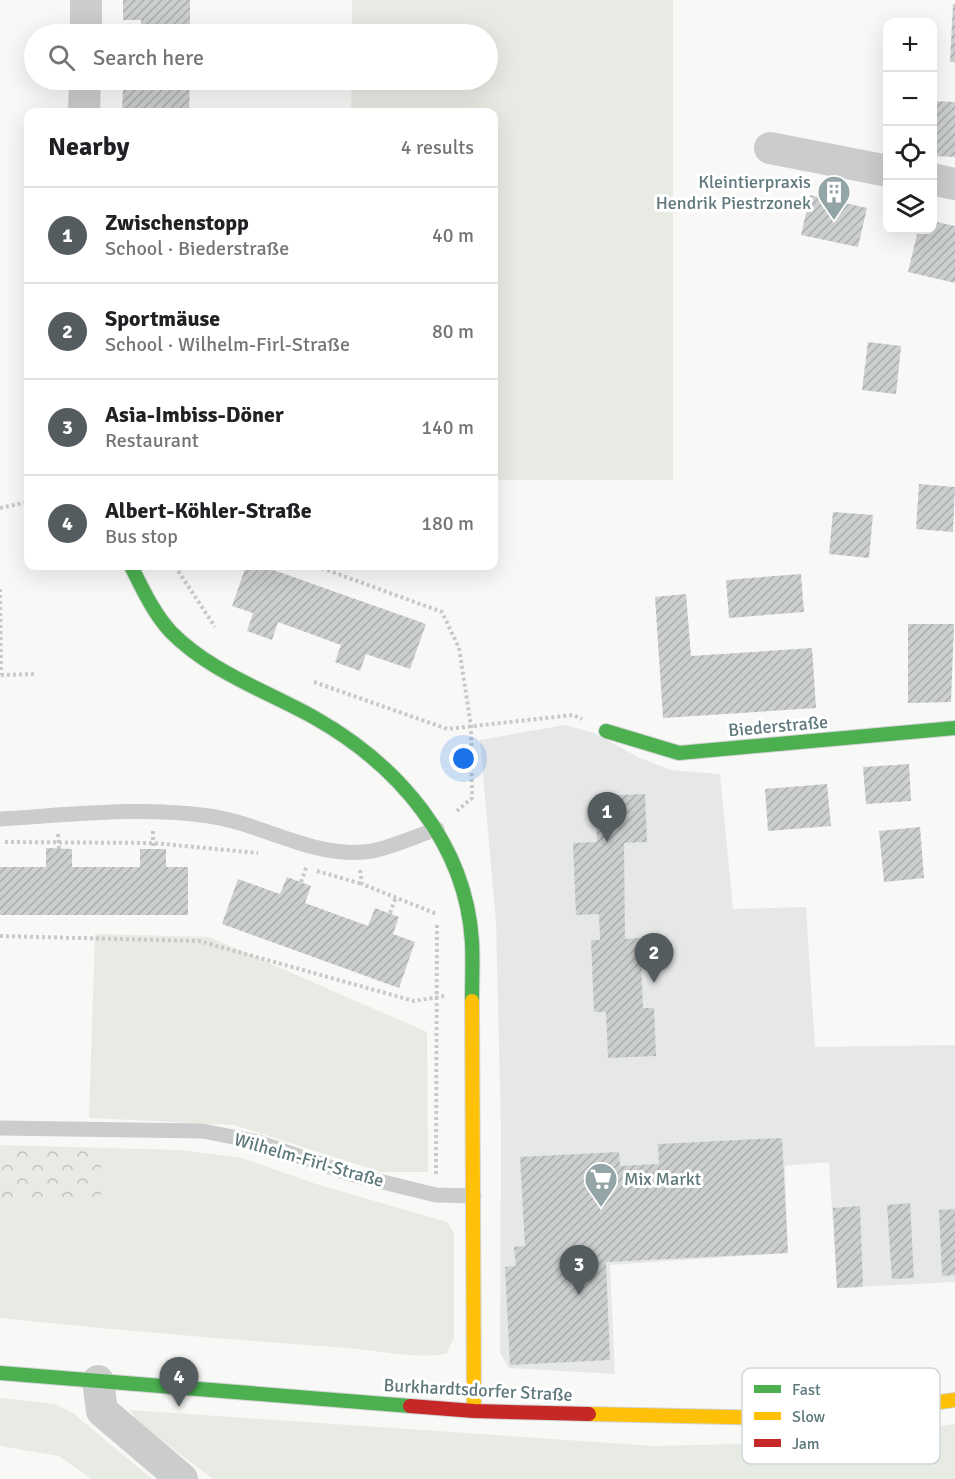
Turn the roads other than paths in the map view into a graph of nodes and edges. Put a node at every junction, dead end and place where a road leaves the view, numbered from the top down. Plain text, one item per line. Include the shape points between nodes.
1 (86, 0) edge
2 (86, 24) edge
3 (85, 90) edge
4 (84, 108) edge
5 (770, 148) dead end
6 (883, 170) edge
7 (937, 180) edge
8 (955, 184) edge
9 (132, 570) edge
10 (955, 728) edge
11 (606, 731) road end
12 (0, 819) edge
13 (437, 829) junction
14 (0, 1128) edge
15 (474, 1196) junction
16 (0, 1372) edge
17 (98, 1381) junction
18 (955, 1400) edge
19 (940, 1402) edge
20 (474, 1411) junction
21 (742, 1417) edge
22 (182, 1479) edge

1 - 2 street
3 - 4 street
5 - 6 street
7 - 8 street
9 - 13 street via 169,630 216,668 317,720 368,755
10 - 11 street, Biederstraße via 679,753
12 - 13 lane via 165,812 212,816 320,850 357,852
13 - 15 street via 452,856 472,940
14 - 15 lane, Wilhelm-Firl-Straße via 203,1131 258,1142 350,1174 436,1195
15 - 20 street
16 - 17 street, Burkhardtsdorfer Straße
17 - 20 street, Burkhardtsdorfer Straße
17 - 22 street via 102,1411
18 - 19 street, Burkhardtsdorfer Straße
20 - 21 street, Burkhardtsdorfer Straße

